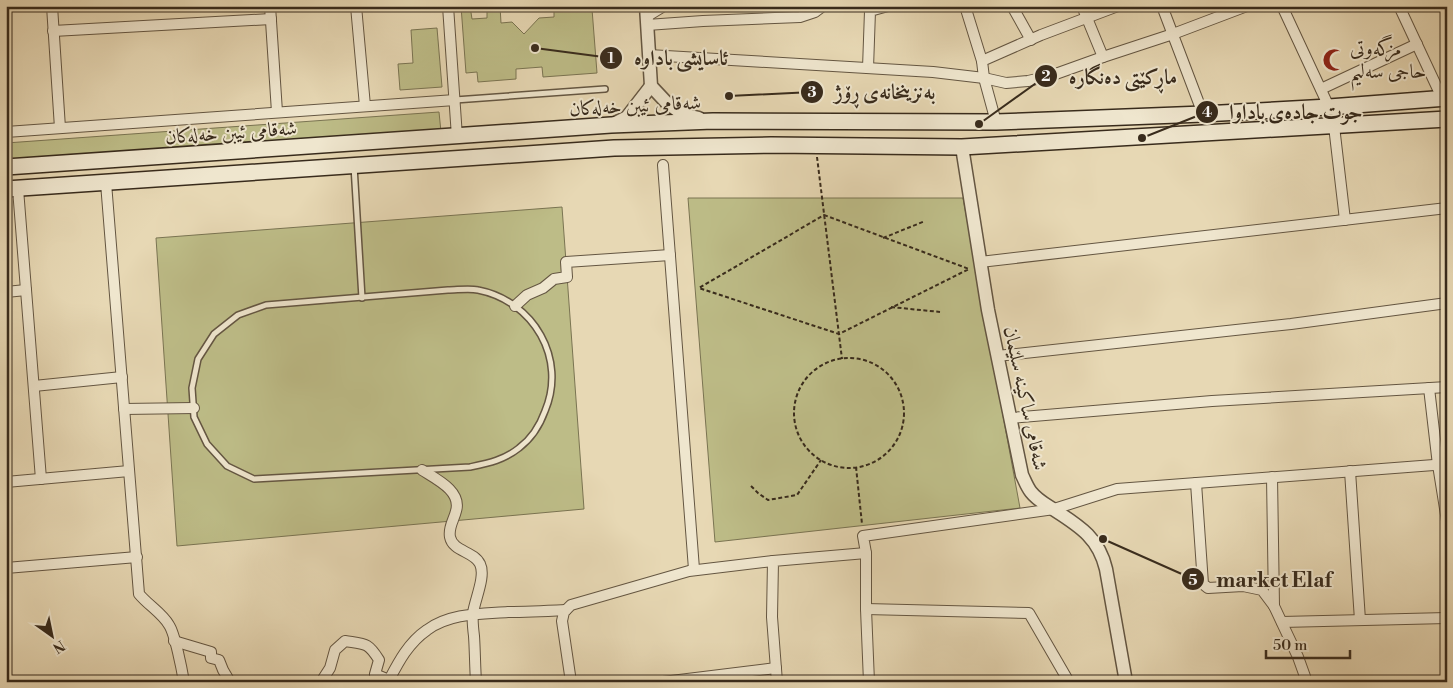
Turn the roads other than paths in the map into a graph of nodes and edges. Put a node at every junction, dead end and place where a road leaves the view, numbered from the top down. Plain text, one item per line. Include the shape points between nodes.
1 (52, 6) edge
2 (270, 6) edge
3 (356, 6) edge
4 (448, 6) edge
5 (664, 6) edge
6 (823, 6) edge
7 (888, 6) edge
8 (964, 6) edge
9 (1012, 6) edge
10 (1082, 6) edge
11 (1118, 6) edge
12 (1162, 6) edge
13 (1247, 6) edge
14 (1282, 6) edge
15 (1399, 6) edge
16 (646, 16) edge
17 (271, 18) junction
18 (1087, 18) junction
19 (53, 31) junction
20 (1173, 34) junction
21 (1031, 40) junction
22 (1416, 44) junction
23 (649, 55) junction
24 (1103, 57) junction
25 (982, 61) junction
26 (868, 68) junction
27 (984, 78) junction
28 (651, 86) junction
29 (605, 89) dead end
30 (1321, 89) junction
31 (1444, 98) edge
32 (455, 100) junction
33 (1414, 101) junction
34 (365, 106) junction
35 (1329, 107) junction
36 (276, 112) junction
37 (1203, 114) junction
38 (1447, 119) edge
39 (774, 120) junction
40 (713, 121) junction
41 (1413, 121) junction
42 (996, 122) junction
43 (611, 126) junction
44 (1334, 126) junction
45 (60, 128) junction
46 (571, 129) junction
47 (6, 132) edge
48 (457, 137) junction
49 (771, 145) junction
50 (962, 147) junction
51 (573, 151) junction
52 (663, 165) dead end
53 (354, 166) junction
54 (6, 167) edge
55 (106, 183) junction
56 (12, 189) edge
57 (1447, 208) edge
58 (1345, 220) junction
59 (670, 256) junction
60 (980, 262) junction
61 (26, 290) junction
62 (6, 292) edge
63 (362, 298) junction
64 (1447, 303) edge
65 (515, 306) junction
66 (997, 356) junction
67 (122, 377) junction
68 (34, 386) junction
69 (1447, 387) edge
70 (1429, 388) junction
71 (194, 408) junction
72 (124, 409) junction
73 (1011, 418) junction
74 (1442, 465) edge
75 (422, 470) junction
76 (129, 471) junction
77 (1350, 471) junction
78 (1272, 477) junction
79 (41, 479) junction
80 (6, 482) edge
81 (1196, 483) junction
82 (1054, 509) junction
83 (1447, 521) edge
84 (866, 553) junction
85 (137, 557) junction
86 (773, 561) junction
87 (6, 568) edge
88 (694, 570) junction
89 (1274, 606) junction
90 (866, 609) junction
91 (566, 610) junction
92 (473, 614) junction
93 (1447, 618) edge
94 (1360, 620) junction
95 (1282, 622) junction
96 (174, 641) junction
97 (776, 668) junction
98 (388, 681) edge
99 (184, 682) edge
100 (230, 682) edge
101 (321, 682) edge
102 (476, 682) edge
103 (571, 682) edge
104 (663, 682) edge
105 (776, 682) edge
106 (869, 682) edge
107 (1069, 682) edge
108 (1126, 682) edge
109 (1307, 682) edge

1 - 19 street
2 - 17 street
3 - 34 street
4 - 32 street
5 - 16 street
6 - 16 street via 800,17 703,21
7 - 26 street via 870,11
8 - 25 street
9 - 21 street
10 - 18 street
11 - 18 street
12 - 20 street
13 - 20 street
14 - 30 street
15 - 22 street
16 - 23 street
17 - 19 street
17 - 36 street
18 - 21 street
18 - 24 street
19 - 45 street
20 - 24 street
20 - 37 street
21 - 25 street
22 - 30 street
22 - 31 street
23 - 26 street
23 - 28 street
24 - 27 street via 1028,81 1006,83
25 - 27 street
26 - 27 street
27 - 42 street
28 - 40 street via 682,114
28 - 43 street via 627,117
29 - 32 lane
30 - 35 street
31 - 33 main road, شەقامی ئیبن خەلەکان
32 - 34 street
32 - 48 street
33 - 35 main road, شەقامی ئیبن خەلەکان
33 - 41 main road
34 - 36 street
35 - 37 main road, شەقامی ئیبن خەلەکان
36 - 45 street
37 - 42 main road, شەقامی ئیبن خەلەکان
38 - 41 main road, شەقامی ئیبن خەلەکان
39 - 40 main road, شەقامی ئیبن خەلەکان
39 - 42 main road, شەقامی ئیبن خەلەکان
39 - 49 main road
40 - 43 main road, شەقامی ئیبن خەلەکان
41 - 44 main road, شەقامی ئیبن خەلەکان
43 - 46 main road, شەقامی ئیبن خەلەکان
44 - 50 main road, شەقامی ئیبن خەلەکان
44 - 58 street
45 - 47 street
46 - 48 main road, شەقامی ئیبن خەلەکان
46 - 51 main road
48 - 54 main road, شەقامی ئیبن خەلەکان
49 - 50 main road, شەقامی ئیبن خەلەکان
49 - 51 main road, شەقامی ئیبن خەلەکان
50 - 60 street, شەقامی ساکینە سلێمان
51 - 53 main road, شەقامی ئیبن خەلەکان
52 - 59 street
53 - 55 main road, شەقامی ئیبن خەلەکان
53 - 63 lane
55 - 56 main road, شەقامی ئیبن خەلەکان
55 - 67 street
56 - 61 street
57 - 58 street
58 - 60 street
59 - 65 street via 566,262 567,277 554,279
59 - 88 street
60 - 66 street, شەقامی ساکینە سلێمان
61 - 62 street
61 - 68 street
63 - 65 lane via 478,290 506,299
63 - 71 lane via 266,306 238,315 214,334 198,359 192,388
64 - 66 street via 1291,324
65 - 75 lane via 529,317 545,341 553,369 551,398 540,425 520,448 495,462
66 - 73 street, شەقامی ساکینە سلێمان
67 - 68 street
67 - 72 street
68 - 79 street
69 - 70 street
70 - 73 street via 1212,400
70 - 74 street
71 - 72 street
71 - 75 lane via 194,418 207,444 228,466 254,479
72 - 76 street
73 - 82 street, شەقامی ساکینە سلێمان via 1026,484 1038,499
74 - 77 street
74 - 83 street
75 - 92 street via 449,488 455,496 452,542 480,564 482,573
76 - 79 street
76 - 85 street
77 - 78 street
77 - 94 street
78 - 81 street
78 - 89 street
79 - 80 street
81 - 82 street via 1117,489
81 - 89 street via 1203,584 1208,588 1244,586 1262,590
82 - 84 street via 863,536
82 - 108 street, شەقامی ساکینە سلێمان via 1091,537 1103,557
84 - 86 street
84 - 90 street
85 - 87 street
85 - 96 street via 139,594 170,626
86 - 88 street
86 - 97 street via 772,616
88 - 91 street via 571,605
89 - 95 street
90 - 106 street
90 - 107 street via 1029,613
91 - 92 street
91 - 103 street via 562,621
92 - 98 street via 427,629 401,658
92 - 102 street
93 - 94 street
94 - 95 street
95 - 109 street
96 - 99 street
96 - 100 street via 211,652 211,658 219,660
97 - 104 street
97 - 105 street
98 - 101 street via 376,674 379,660 371,647 345,641 335,650 330,668

